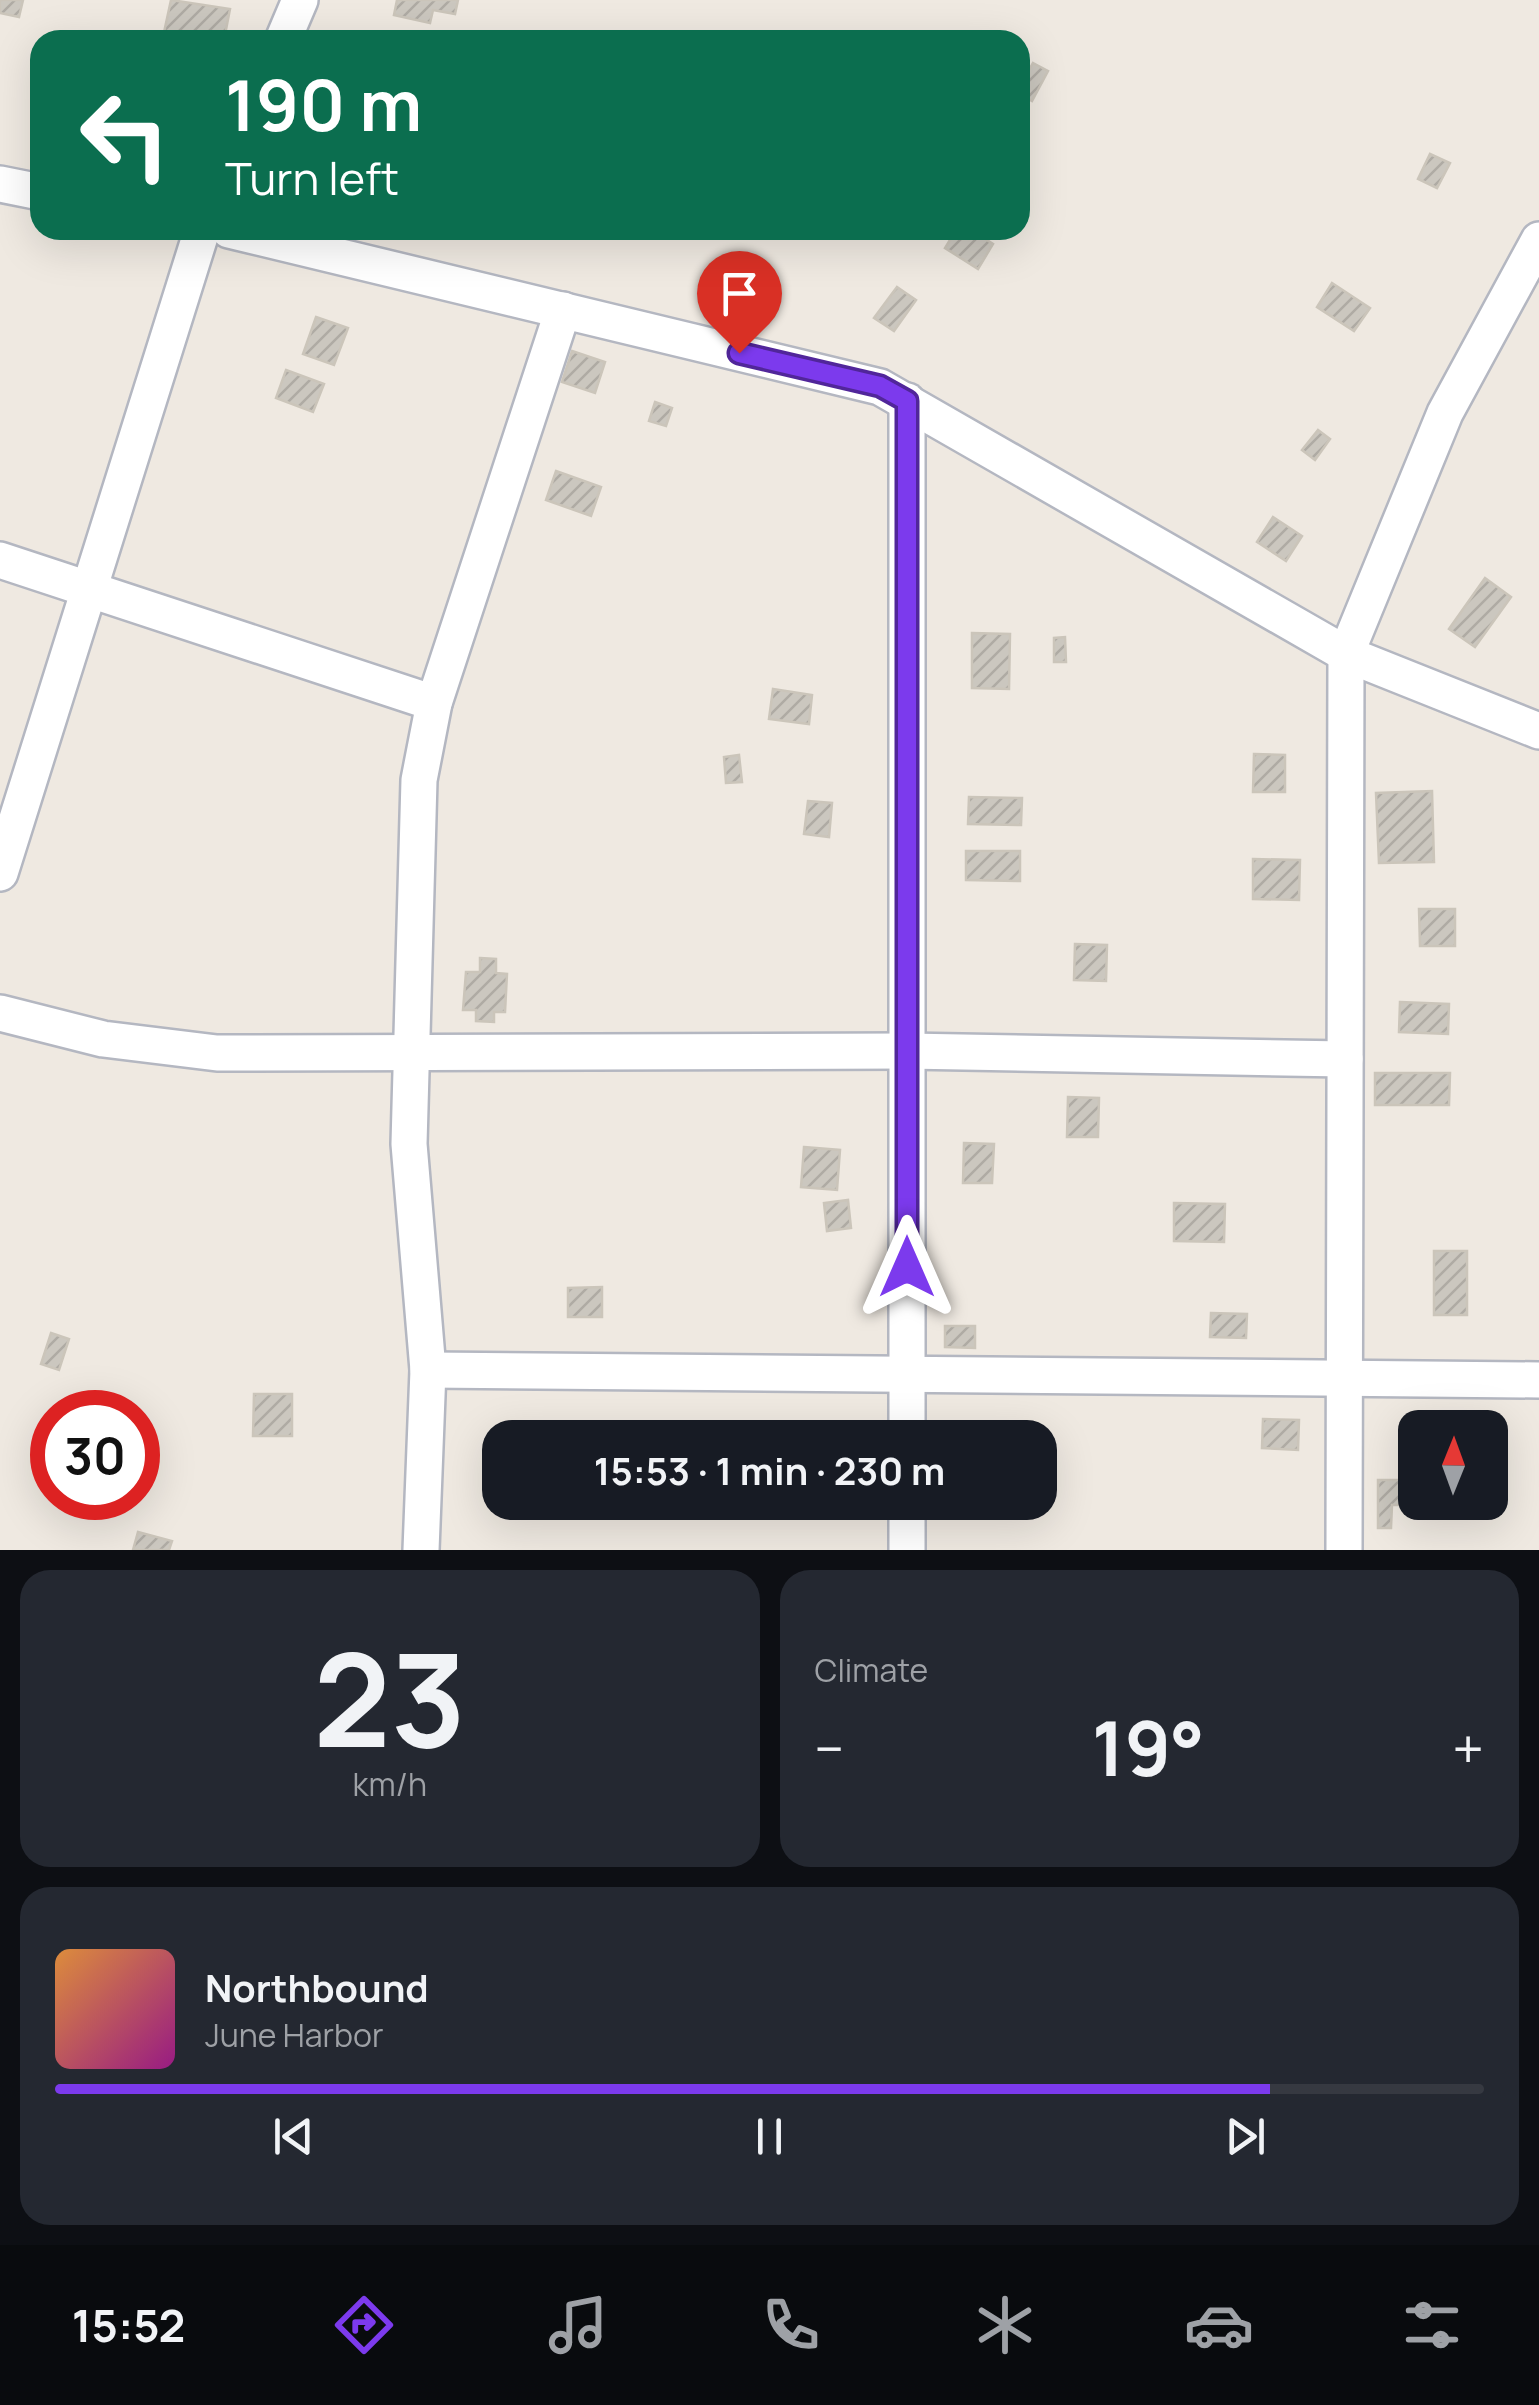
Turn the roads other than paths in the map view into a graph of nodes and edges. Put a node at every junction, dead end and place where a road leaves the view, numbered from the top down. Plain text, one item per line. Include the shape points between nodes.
1 (300, 0) edge
2 (287, 30) edge
3 (0, 184) edge
4 (30, 190) edge
5 (199, 240) edge
6 (271, 240) edge
7 (1539, 240) edge
8 (563, 310) junction
9 (907, 401) junction
10 (0, 560) edge
11 (90, 590) junction
12 (1346, 654) junction
13 (434, 703) junction
14 (1539, 731) edge
15 (0, 873) edge
16 (0, 1012) edge
17 (411, 1052) junction
18 (907, 1052) junction
19 (1345, 1058) junction
20 (428, 1370) junction
21 (907, 1375) junction
22 (1344, 1378) junction
23 (1539, 1380) edge
24 (907, 1420) edge
25 (907, 1520) edge
26 (421, 1550) edge
27 (907, 1550) edge
28 (1344, 1550) edge

1 - 2 street
3 - 4 street
5 - 11 street
6 - 8 street
7 - 12 street via 1445,413
8 - 9 street via 880,386
8 - 13 street
9 - 12 street
9 - 18 street
10 - 11 street
11 - 13 street
11 - 15 street
12 - 14 street
12 - 19 street
13 - 17 street via 419,780
16 - 17 street via 103,1040 217,1053
17 - 18 street
17 - 20 street via 409,1144
18 - 19 street
18 - 21 street
19 - 22 street
20 - 21 street
20 - 26 street
21 - 22 street
21 - 24 street
22 - 23 street
22 - 28 street
25 - 27 street

